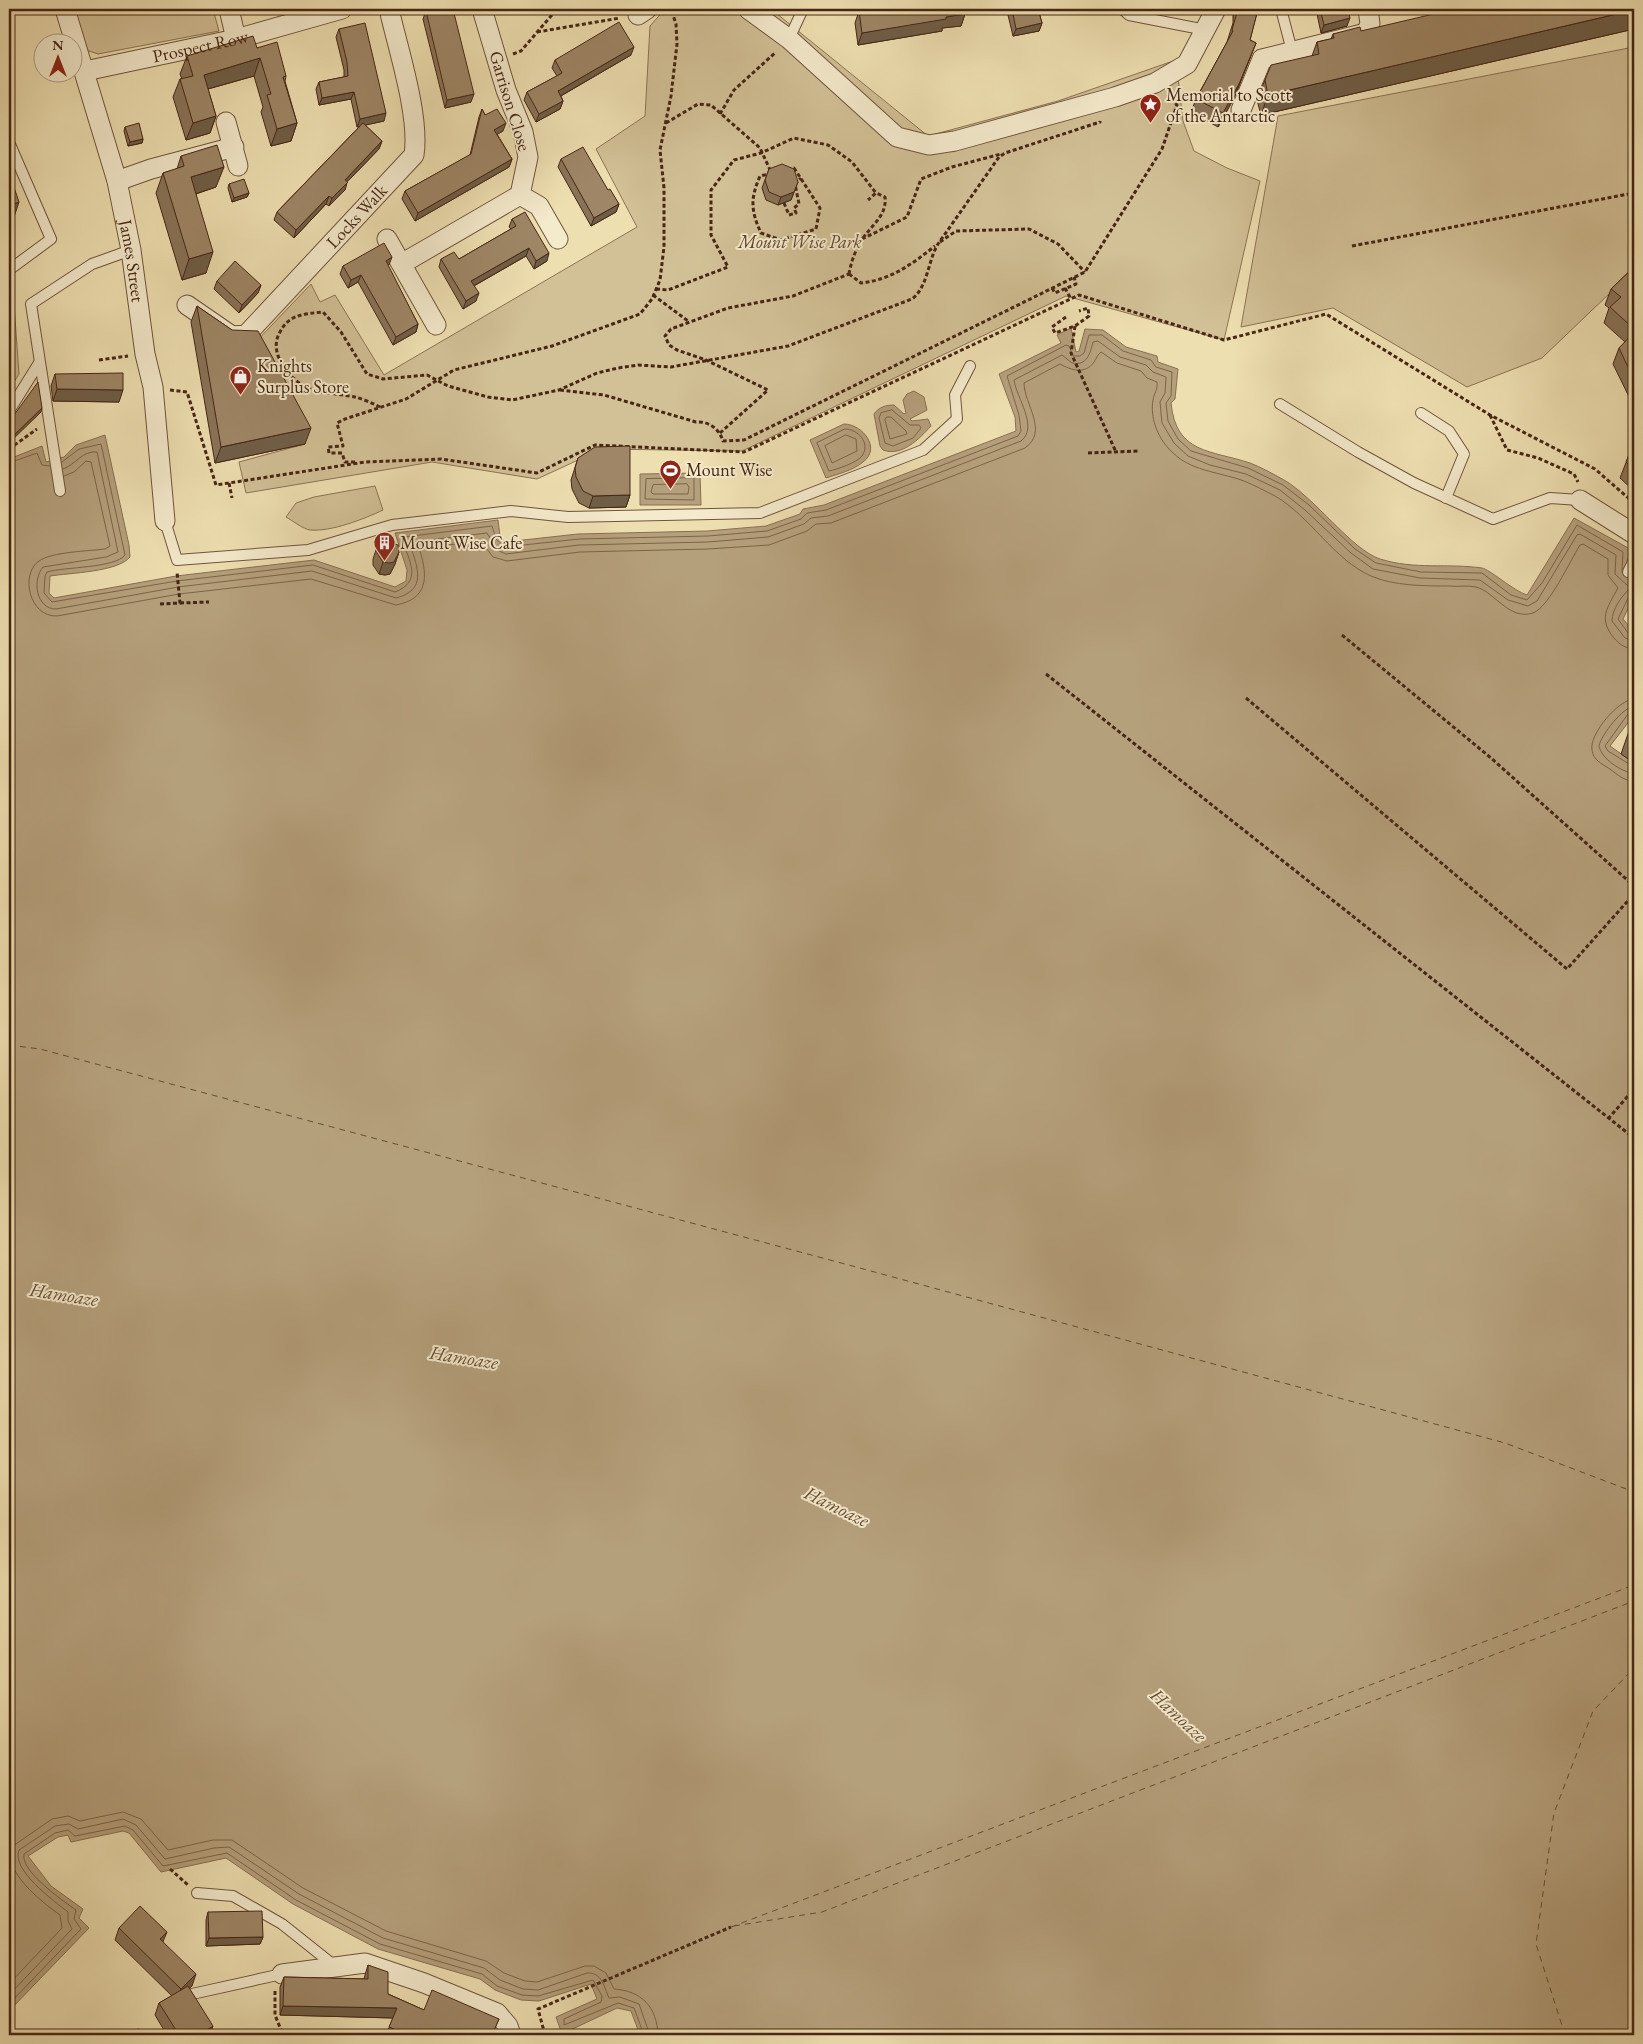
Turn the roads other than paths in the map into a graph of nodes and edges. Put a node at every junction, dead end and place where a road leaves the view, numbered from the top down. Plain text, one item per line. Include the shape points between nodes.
1 (65, 9) edge
2 (228, 9) edge
3 (342, 9) edge
4 (389, 9) edge
5 (482, 9) edge
6 (748, 9) edge
7 (803, 9) edge
8 (1122, 9) edge
9 (1216, 9) edge
10 (1281, 9) edge
11 (1369, 16) edge
12 (1206, 30) junction
13 (1391, 30) edge
14 (236, 39) junction
15 (789, 39) junction
16 (1292, 51) junction
17 (85, 71) junction
18 (1241, 110) dead end
19 (226, 122) dead end
20 (9, 142) edge
21 (234, 147) junction
22 (238, 166) dead end
23 (117, 181) junction
24 (520, 195) junction
25 (387, 239) dead end
26 (558, 239) dead end
27 (131, 250) junction
28 (403, 264) junction
29 (9, 270) edge
30 (186, 305) dead end
31 (436, 325) dead end
32 (39, 363) junction
33 (970, 366) dead end
34 (1280, 404) dead end
35 (9, 411) edge
36 (1421, 413) dead end
37 (60, 491) dead end
38 (1446, 498) junction
39 (1584, 503) joint
40 (165, 520) joint
41 (1634, 534) edge
42 (1634, 560) edge
43 (1628, 572) dead end
44 (197, 1893) dead end
45 (336, 1967) junction
46 (278, 1974) joint
47 (192, 1994) edge
48 (511, 2035) edge

1 - 17 street, James Street
2 - 14 street
3 - 14 street, Prospect Row
4 - 30 street, Locks Walk via 414,118 414,154 246,335 232,336
5 - 24 street, Garrison Close via 506,90 524,132 528,157
6 - 15 street
7 - 15 lane
8 - 12 lane via 1130,16
9 - 12 street
10 - 16 lane
11 - 13 street via 1382,31
11 - 16 street via 1366,33
12 - 15 street via 1186,64 1155,83 1096,103 929,145 897,137
14 - 17 street, Prospect Row
16 - 18 street via 1262,59
17 - 23 street, James Street
19 - 21 street
20 - 29 lane via 51,239
21 - 22 street
21 - 23 street
23 - 27 street, James Street
24 - 26 street via 539,206
24 - 28 street
25 - 28 street
27 - 32 lane via 92,264 31,304
27 - 40 street, James Street via 145,354 153,388
28 - 31 street
32 - 35 lane
32 - 37 lane
33 - 40 lane via 955,395 957,419 923,450 760,513 568,517 511,510 392,525 308,550 178,560
34 - 38 lane via 1358,452
36 - 38 lane via 1449,431 1464,454
38 - 39 lane via 1493,519 1550,498
39 - 41 street
42 - 43 lane
44 - 45 lane via 233,1896 282,1924
45 - 46 street
45 - 48 street via 365,1963 424,1983 497,2013
46 - 47 lane

